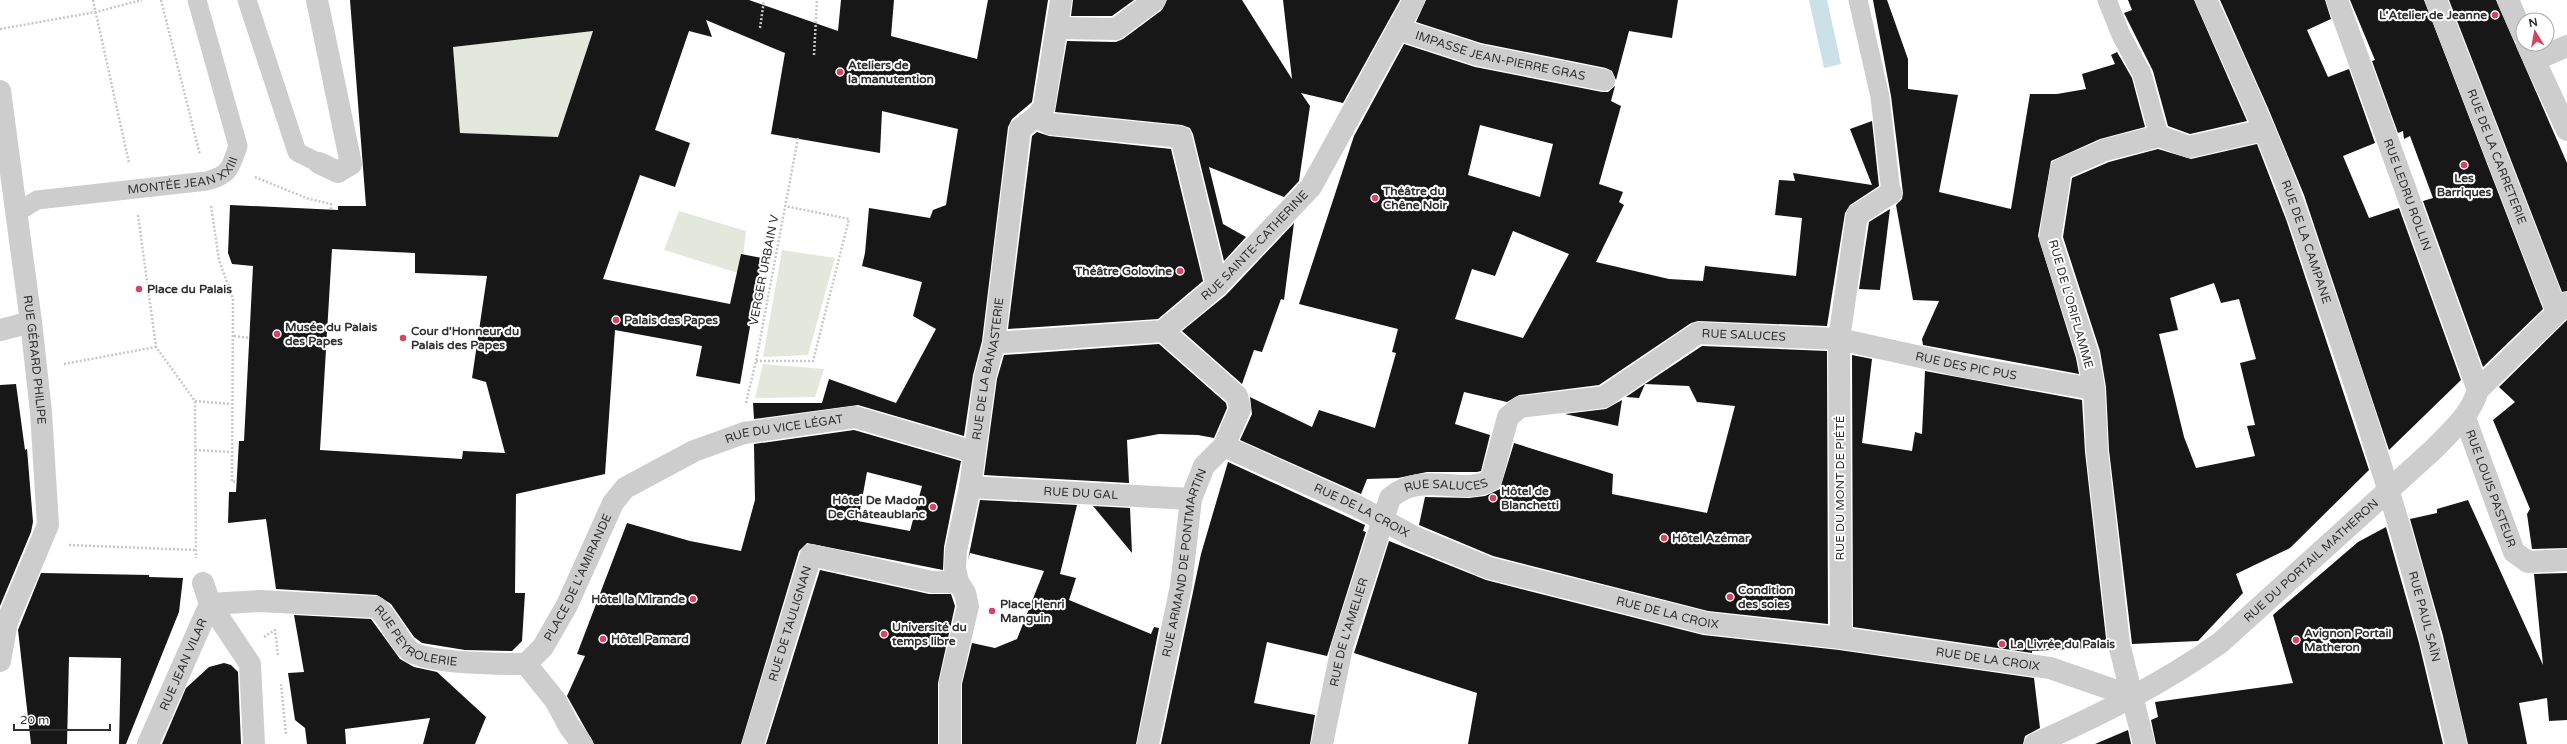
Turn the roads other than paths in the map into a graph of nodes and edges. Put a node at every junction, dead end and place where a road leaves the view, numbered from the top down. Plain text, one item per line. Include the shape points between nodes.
1 (197, 0) edge
2 (247, 0) edge
3 (317, 0) edge
4 (1061, 0) edge
5 (1155, 0) edge
6 (1414, 0) edge
7 (1858, 0) edge
8 (2106, 0) edge
9 (2206, 0) edge
10 (2337, 0) edge
11 (2436, 0) edge
12 (2508, 0) edge
13 (2515, 16) edge
14 (1057, 28) junction
15 (1398, 29) junction
16 (2567, 46) edge
17 (2555, 48) edge
18 (2531, 52) edge
19 (1604, 80) dead end
20 (0, 91) edge
21 (1036, 117) junction
22 (2264, 130) junction
23 (2567, 130) edge
24 (2159, 136) junction
25 (319, 163) joint
26 (1891, 193) joint
27 (16, 213) junction
28 (1217, 286) junction
29 (2562, 308) edge
30 (31, 322) junction
31 (0, 330) edge
32 (1164, 331) junction
33 (1839, 338) junction
34 (994, 343) junction
35 (2094, 389) junction
36 (2472, 404) junction
37 (1224, 446) junction
38 (974, 452) junction
39 (970, 487) junction
40 (625, 488) joint
41 (2389, 489) junction
42 (1191, 499) junction
43 (1382, 521) junction
44 (2567, 560) edge
45 (958, 582) junction
46 (202, 583) road end
47 (210, 604) junction
48 (1841, 638) junction
49 (0, 661) edge
50 (526, 664) junction
51 (2134, 697) junction
52 (148, 744) edge
53 (254, 744) edge
54 (582, 744) edge
55 (753, 744) edge
56 (950, 744) edge
57 (1148, 744) edge
58 (1322, 744) edge
59 (2035, 744) edge
60 (2144, 744) edge
61 (2456, 744) edge

1 - 27 lane, MONTÉE JEAN XXIII via 238,146 223,176 206,181 37,200
2 - 25 lane via 297,152
3 - 25 street via 351,164 338,172
4 - 14 street, RUE DE LA BANASTERIE
5 - 14 street via 1116,29
6 - 15 street, RUE SAINTE-CATHERINE
7 - 26 lane via 1880,97
8 - 24 lane via 2142,74
9 - 22 street, RUE DE LA CAMPANE
10 - 36 street, RUE LEDRU ROLLIN
11 - 29 street, RUE DE LA CARRETERIE
12 - 13 street
14 - 21 street, RUE DE LA BANASTERIE via 1044,107
15 - 19 street, IMPASSE JEAN-PIERRE GRAS via 1478,55
15 - 28 street, RUE SAINTE-CATHERINE via 1311,187
16 - 17 street
18 - 23 street
20 - 27 street, RUE GÉRARD PHILIPE
21 - 28 street via 1050,124 1181,137
21 - 34 street, RUE DE LA BANASTERIE via 1020,129
22 - 24 street via 2189,147
22 - 41 street, RUE DE LA CAMPANE via 2305,236
24 - 35 street, RUE DE L'ORIFLAMME via 2105,150 2061,169 2050,238 2088,355
26 - 33 street via 1857,215
27 - 30 street, RUE GÉRARD PHILIPE
28 - 32 street, RUE SAINTE-CATHERINE
29 - 36 street, RUE DE LA CARRETERIE
30 - 31 street
30 - 49 street, RUE GÉRARD PHILIPE via 48,525 7,622
32 - 34 street
32 - 37 street, RUE ARMAND DE PONTMARTIN via 1237,396 1240,409
33 - 35 street, RUE DES PIC PUS via 1966,366
33 - 43 street, RUE SALUCES via 1698,333 1604,397 1520,407 1508,417 1491,480 1483,485 1428,483 1399,490 1390,498
33 - 48 street, RUE DU MONT DE PIÉTÉ
34 - 38 street, RUE DE LA BANASTERIE via 985,377
35 - 51 street, RUE DE L'ORIFLAMME via 2097,451 2119,644
36 - 41 street, RUE DU PORTAIL MATHERON
36 - 44 street, RUE LOUIS PASTEUR via 2514,552 2528,562
37 - 42 street, RUE ARMAND DE PONTMARTIN via 1204,466
37 - 43 street, RUE DE LA CROIX via 1357,506
38 - 39 street, RUE DE LA BANASTERIE
38 - 40 street, RUE DU VICE LÉGAT via 854,417 744,433 694,451
39 - 42 street, RUE DU GAL
39 - 45 street, RUE DE LA BANASTERIE via 956,550 955,568
40 - 50 street, PLACE DE L'AMIRANDE via 613,503 567,605 543,648
41 - 51 street, RUE DU PORTAIL MATHERON via 2220,643 2183,669
41 - 61 street, RUE PAUL SAÏN via 2440,674
42 - 57 street, RUE ARMAND DE PONTMARTIN via 1181,586
43 - 48 street, RUE DE LA CROIX via 1489,568 1706,623
43 - 58 street, RUE DE L'AMELIER via 1342,647
45 - 55 street, RUE DE TAULIGNAN via 932,582 812,554
45 - 56 street, RUE DE LA BANASTERIE via 965,592 968,606 950,683
46 - 47 street, RUE JEAN VILAR
47 - 50 street, RUE PEYROLERIE via 259,601 376,607 386,614 401,643 410,652 426,658
47 - 52 street, RUE JEAN VILAR
47 - 53 street via 250,664
48 - 51 street, RUE DE LA CROIX via 2050,668
50 - 54 street via 555,700
51 - 59 street, RUE DU PORTAIL MATHERON
51 - 60 street, RUE DE L'ORIFLAMME

